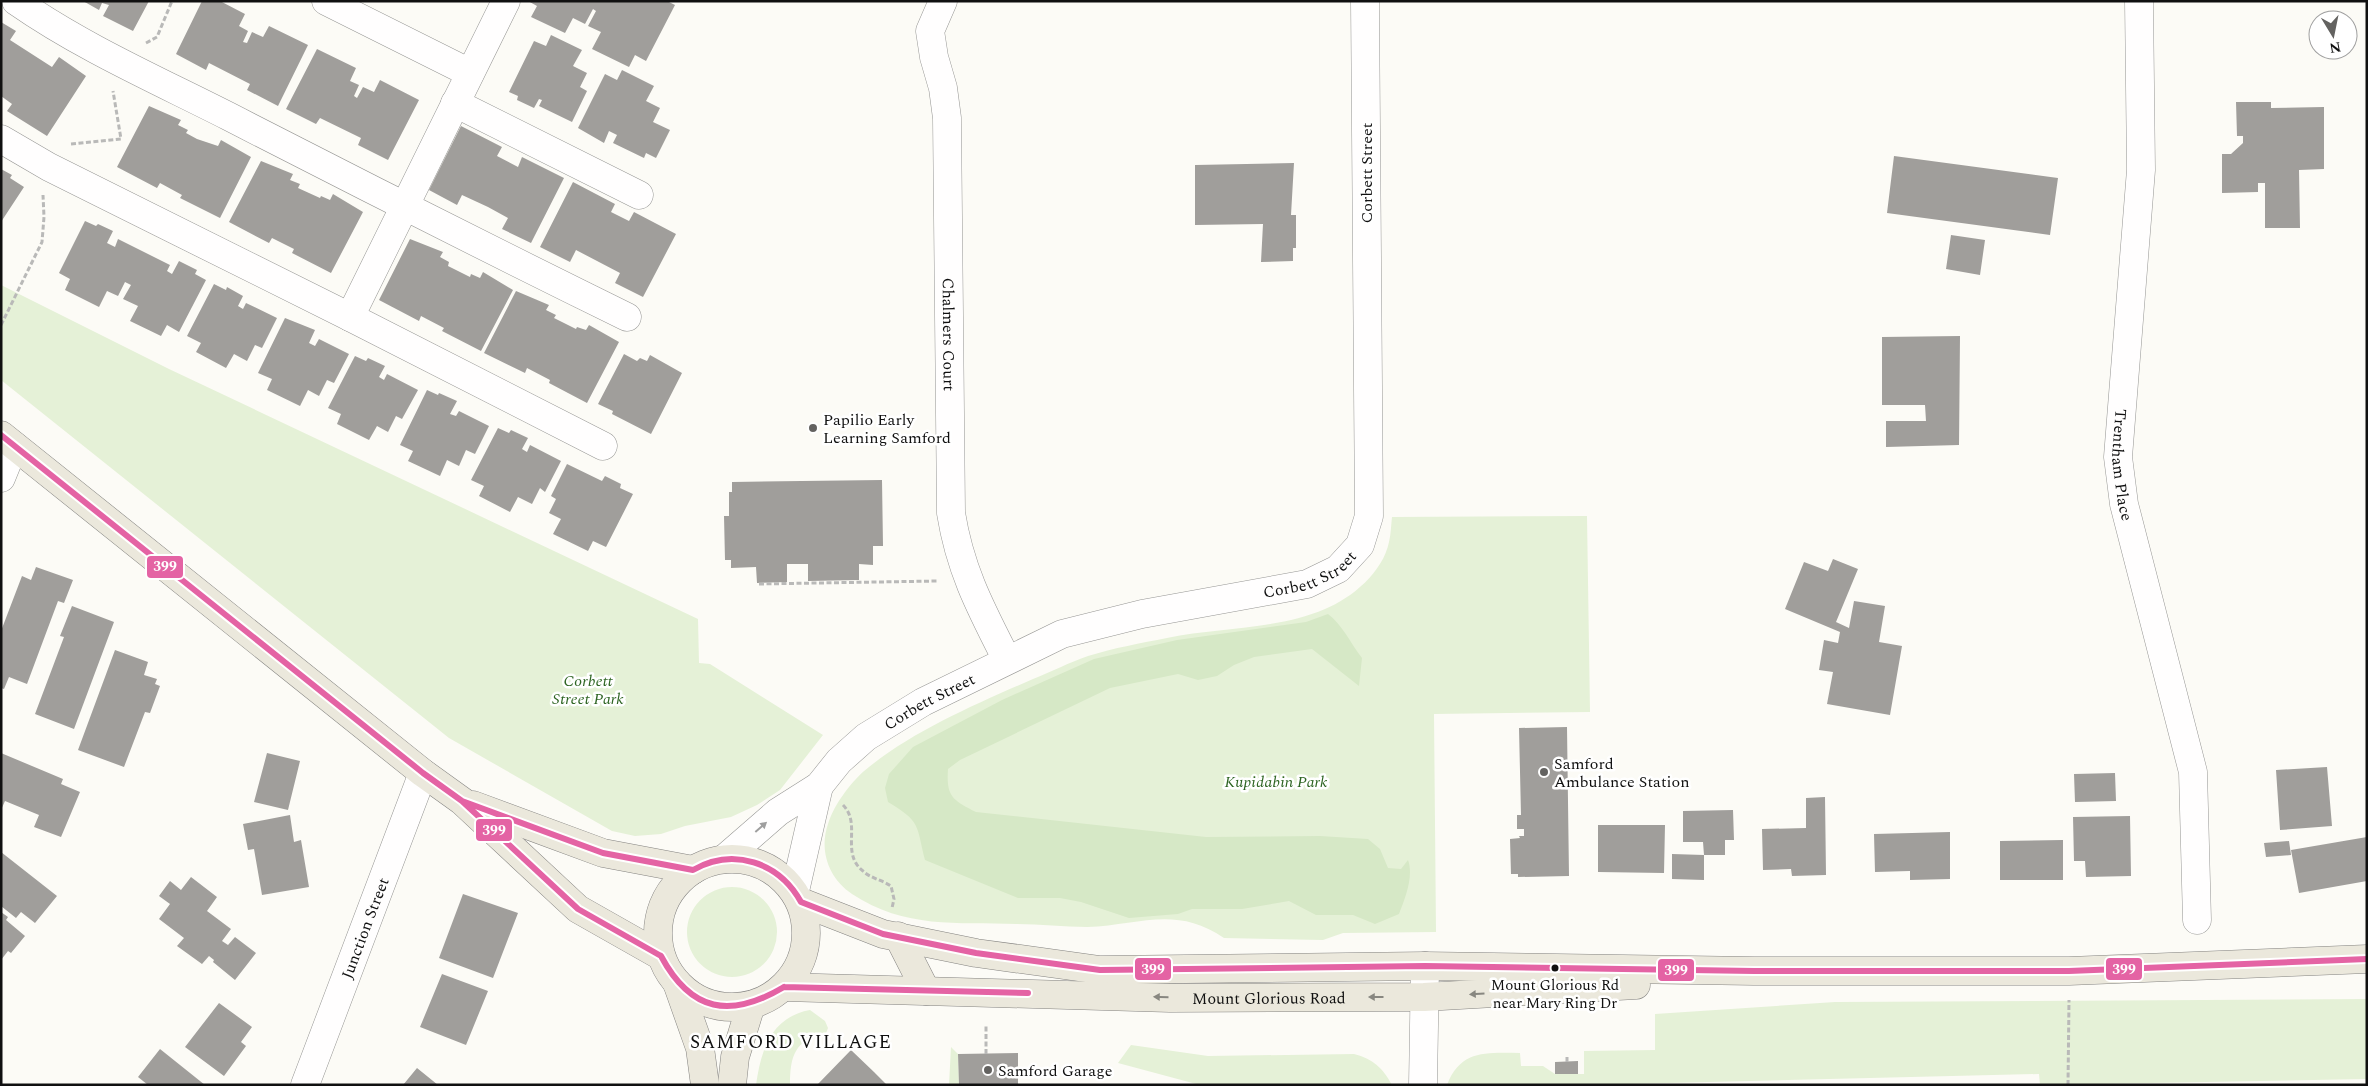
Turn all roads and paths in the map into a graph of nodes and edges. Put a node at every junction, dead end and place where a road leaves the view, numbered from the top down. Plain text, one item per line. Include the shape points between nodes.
1 (16, 1) edge
2 (172, 1) edge
3 (326, 1) edge
4 (506, 1) edge
5 (944, 1) edge
6 (1365, 1) edge
7 (2139, 1) edge
8 (144, 44) dead end
9 (470, 73) junction
10 (112, 84) dead end
11 (455, 103) junction
12 (1, 140) edge
13 (68, 145) dead end
14 (42, 188) dead end
15 (639, 196) dead end
16 (404, 206) junction
17 (350, 317) junction
18 (627, 317) dead end
19 (1, 325) edge
20 (8, 441) edge
21 (603, 446) dead end
22 (1, 478) edge
23 (938, 581) dead end
24 (759, 584) dead end
25 (1007, 660) junction
26 (423, 773) junction
27 (829, 794) junction
28 (462, 802) junction
29 (724, 859) junction
30 (693, 870) junction
31 (798, 897) junction
32 (2197, 920) dead end
33 (894, 925) junction
34 (661, 956) junction
35 (2367, 959) edge
36 (1425, 966) junction
37 (2069, 971) junction
38 (1754, 972) junction
39 (677, 983) junction
40 (784, 987) junction
41 (926, 991) junction
42 (1424, 997) junction
43 (751, 1005) junction
44 (986, 1024) dead end
45 (986, 1054) dead end
46 (1567, 1057) dead end
47 (1567, 1062) dead end
48 (305, 1085) edge
49 (705, 1085) edge
50 (732, 1085) edge
51 (1424, 1085) edge
52 (2068, 1085) edge

1 - 16 street via 47,23
2 - 8 path via 157,37
3 - 9 street
4 - 9 street
5 - 25 street, Chalmers Court via 930,31 947,118 951,513 956,546 972,590
6 - 25 street, Corbett Street via 1369,516 1360,545 1338,569 1307,584 1142,614 1062,634
7 - 32 street, Trentham Place via 2141,170 2118,457 2124,504 2192,772
9 - 11 street
10 - 13 path via 121,139
11 - 15 street
11 - 16 street
12 - 17 street
14 - 19 path via 42,242
16 - 17 street
16 - 18 street
17 - 21 street
20 - 22 street
20 - 26 main road
23 - 24 path
25 - 27 street, Corbett Street via 922,702 866,737 839,761
26 - 28 main road
26 - 48 street, Junction Street
29 -> 27 street, Corbett Street via 778,812
27 - 31 street, Corbett Street
27 - 33 path via 846,808 853,832 850,847 856,863 863,872 891,886
28 - 30 main road via 603,853
28 - 34 main road via 578,909
29 - 30 main road via 707,862
29 - 31 main road via 744,859 764,865 781,876
30 - 34 main road via 674,886 662,907 657,932
31 - 33 main road, Mount Glorious Road via 883,934
31 - 40 main road via 807,924 806,947 798,969
33 - 36 main road, Mount Glorious Road via 976,953 1100,970
33 - 41 main road
34 - 39 main road
35 - 37 main road, Mount Glorious Road
36 - 38 main road, Mount Glorious Road
36 - 42 street
37 - 38 main road, Mount Glorious Road
37 - 52 path
38 -> 42 main road, Mount Glorious Road via 1613,988
39 - 43 main road via 693,996 711,1004
39 - 49 main road via 700,1048
40 - 41 main road, Mount Glorious Road
40 - 43 main road
42 -> 41 main road, Mount Glorious Road via 1170,998
42 - 51 street
43 - 50 main road via 735,1057
44 - 45 path
46 - 47 path

